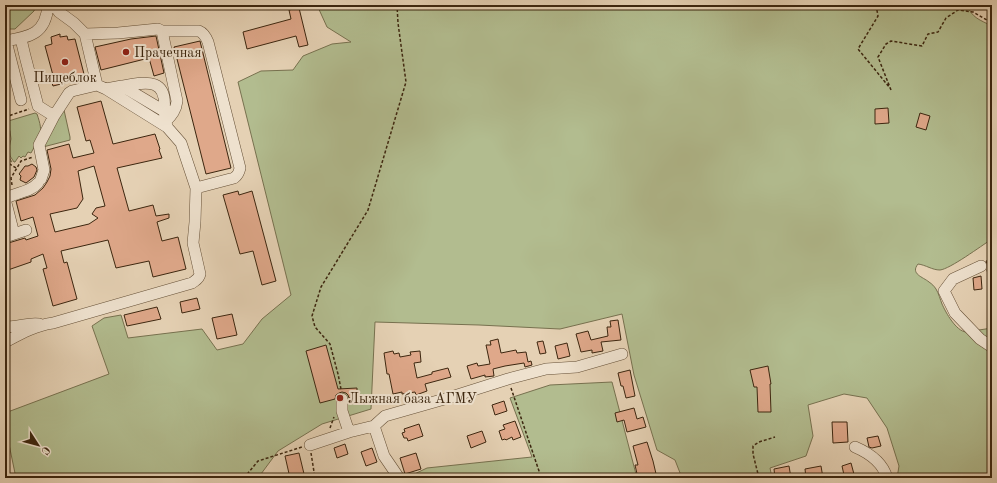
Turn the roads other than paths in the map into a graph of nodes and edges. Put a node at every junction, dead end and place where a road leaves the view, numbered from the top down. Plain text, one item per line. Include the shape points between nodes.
1 (48, 5) edge
2 (54, 5) edge
3 (162, 30) junction
4 (85, 34) junction
5 (21, 39) junction
6 (6, 41) edge
7 (122, 86) junction
8 (101, 87) junction
9 (21, 100) dead end
10 (54, 116) junction
11 (166, 119) junction
12 (196, 188) junction
13 (8, 197) edge
14 (26, 230) dead end
15 (9, 235) edge
16 (981, 266) dead end
17 (44, 325) junction
18 (5, 326) edge
19 (6, 338) edge
20 (992, 347) edge
21 (622, 354) dead end
22 (342, 400) road end
23 (374, 426) junction
24 (349, 432) junction
25 (310, 445) road end
26 (855, 447) dead end
27 (399, 478) edge
28 (887, 478) edge

1 - 5 street via 47,16 42,25 35,33
2 - 4 street
3 - 4 street
3 - 11 street via 177,101 173,113
3 - 12 street via 199,31 205,36 240,168 234,178
4 - 8 street
5 - 6 street
5 - 10 street via 38,106
6 - 9 street
7 - 8 street
7 - 11 street
7 - 11 street via 148,82 155,84 163,94
8 - 10 street via 72,91
8 - 11 street
10 - 13 street via 38,145 44,170 40,181 35,187
11 - 12 street via 181,143
12 - 17 street via 193,243 200,274 197,280
13 - 15 street
14 - 15 street
16 - 20 street via 953,279 944,291 955,313 980,339
17 - 18 street via 29,323
17 - 19 street
21 - 23 street via 577,367 546,369 508,379 385,416
22 - 24 street via 342,411
23 - 24 street
23 - 27 street via 384,456
24 - 25 street
26 - 28 street via 874,458

